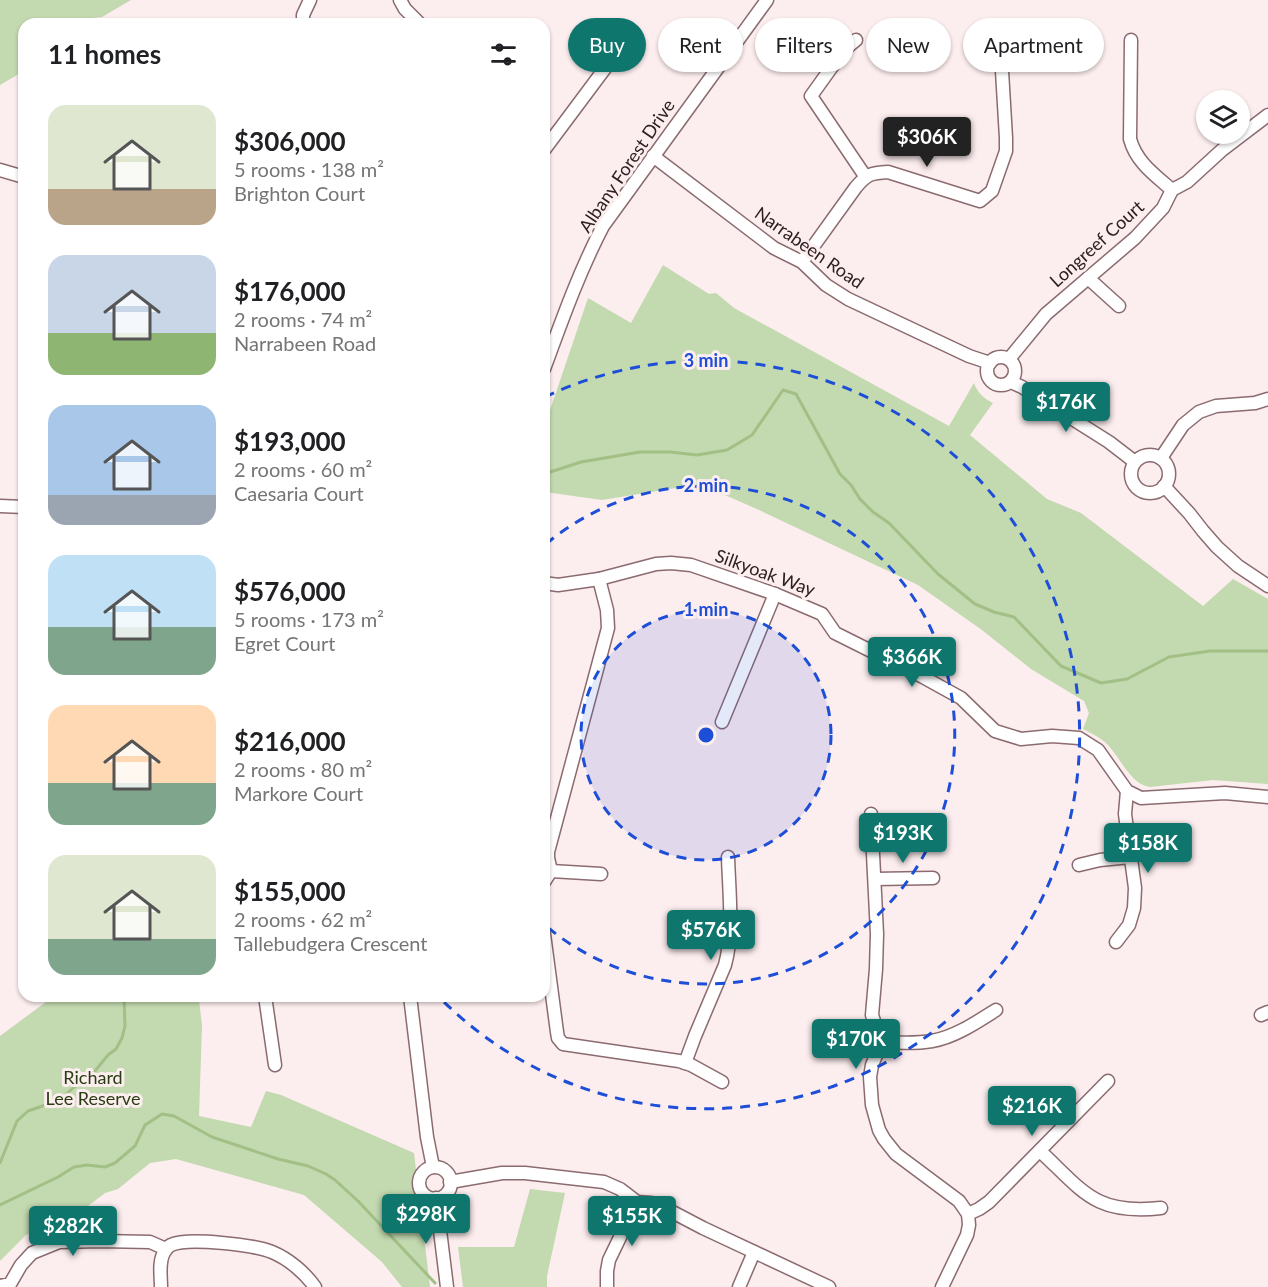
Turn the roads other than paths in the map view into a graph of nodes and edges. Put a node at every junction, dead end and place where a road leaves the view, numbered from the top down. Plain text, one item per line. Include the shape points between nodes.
1 (310, 0) edge
2 (400, 0) edge
3 (766, 0) edge
4 (303, 18) edge
5 (414, 18) edge
6 (856, 40) dead end
7 (1131, 40) dead end
8 (602, 72) edge
9 (1002, 72) edge
10 (1268, 115) edge
11 (550, 142) edge
12 (653, 156) junction
13 (0, 170) edge
14 (18, 175) edge
15 (865, 176) junction
16 (1172, 190) junction
17 (802, 262) junction
18 (1088, 278) junction
19 (1119, 306) dead end
20 (550, 353) edge
21 (1009, 359) junction
22 (990, 363) junction
23 (1011, 382) junction
24 (1268, 399) edge
25 (1161, 458) junction
26 (1135, 462) junction
27 (1164, 486) junction
28 (0, 506) edge
29 (18, 507) edge
30 (599, 579) junction
31 (550, 584) edge
32 (1268, 586) edge
33 (775, 594) junction
34 (722, 722) dead end
35 (1127, 791) junction
36 (1268, 797) edge
37 (871, 814) dead end
38 (550, 845) edge
39 (728, 857) dead end
40 (1130, 857) junction
41 (1079, 865) dead end
42 (550, 867) edge
43 (551, 871) joint
44 (601, 874) dead end
45 (933, 878) dead end
46 (875, 879) junction
47 (1116, 942) dead end
48 (550, 979) edge
49 (266, 1002) edge
50 (411, 1002) edge
51 (996, 1010) dead end
52 (880, 1042) junction
53 (685, 1063) junction
54 (275, 1065) dead end
55 (1108, 1081) dead end
56 (722, 1082) dead end
57 (1040, 1151) junction
58 (433, 1167) junction
59 (450, 1182) junction
60 (436, 1198) junction
61 (637, 1202) junction
62 (1161, 1208) dead end
63 (968, 1214) junction
64 (166, 1249) junction
65 (754, 1252) junction
66 (7, 1286) edge
67 (161, 1287) edge
68 (315, 1287) edge
69 (447, 1287) edge
70 (607, 1287) edge
71 (739, 1287) edge
72 (829, 1287) edge
73 (942, 1287) edge

1 - 4 street
2 - 5 street
3 - 12 street, Albany Forest Drive
6 - 15 street via 844,50 811,96
7 - 16 street via 1133,150
8 - 11 street
9 - 15 street via 1006,151 992,191 980,201 888,172
10 - 16 street, Longreef Court
12 - 17 street, Narrabeen Road via 774,248
12 - 20 street, Albany Forest Drive via 595,242
13 - 14 street
15 - 17 street
16 - 18 street, Longreef Court via 1163,207 1135,238
17 - 22 street, Narrabeen Road via 848,299
18 - 19 street
18 - 21 street, Longreef Court via 1046,314
21 - 22 street via 997,358
21 - 23 street via 1016,372
22 - 23 street via 988,375 994,383
23 - 26 street
24 - 25 street via 1199,412 1183,426
25 - 26 street via 1145,455
25 - 27 street via 1168,469
26 - 27 street via 1131,472 1137,487 1154,492
27 - 32 street via 1217,547
28 - 29 street
30 - 31 street, Silkyoak Way
30 - 33 street, Silkyoak Way via 671,562 691,565
30 - 38 street via 608,628
33 - 34 street
33 - 35 street, Silkyoak Way via 822,614 835,633 961,698 995,731 1021,739 1079,738 1098,750
35 - 36 street via 1141,798 1225,793
35 - 40 street via 1125,814
37 - 46 street
39 - 53 street via 728,953
40 - 41 street
40 - 47 street via 1134,908 1129,925
42 - 43 street
43 - 44 street
45 - 46 street
46 - 52 street via 877,950 872,1015
48 - 53 street via 558,1038 563,1044
49 - 54 street
50 - 58 street
51 - 52 street via 940,1039
52 - 63 street via 870,1084 873,1112 884,1139 904,1162 959,1201
53 - 56 street
55 - 57 street
57 - 62 street via 1099,1202 1133,1210
57 - 63 street via 990,1202
58 - 59 street via 445,1171
58 - 60 street via 422,1173 419,1184 425,1195
59 - 60 street via 446,1193
59 - 61 street via 502,1173 537,1174 604,1182
60 - 69 street
61 - 65 street via 661,1206
61 - 70 street via 609,1260
63 - 73 street via 967,1235
64 - 66 street via 150,1242 59,1242 32,1253
64 - 67 street via 161,1257
64 - 68 street via 172,1244 207,1242 272,1252 304,1274
65 - 71 street
65 - 72 street

